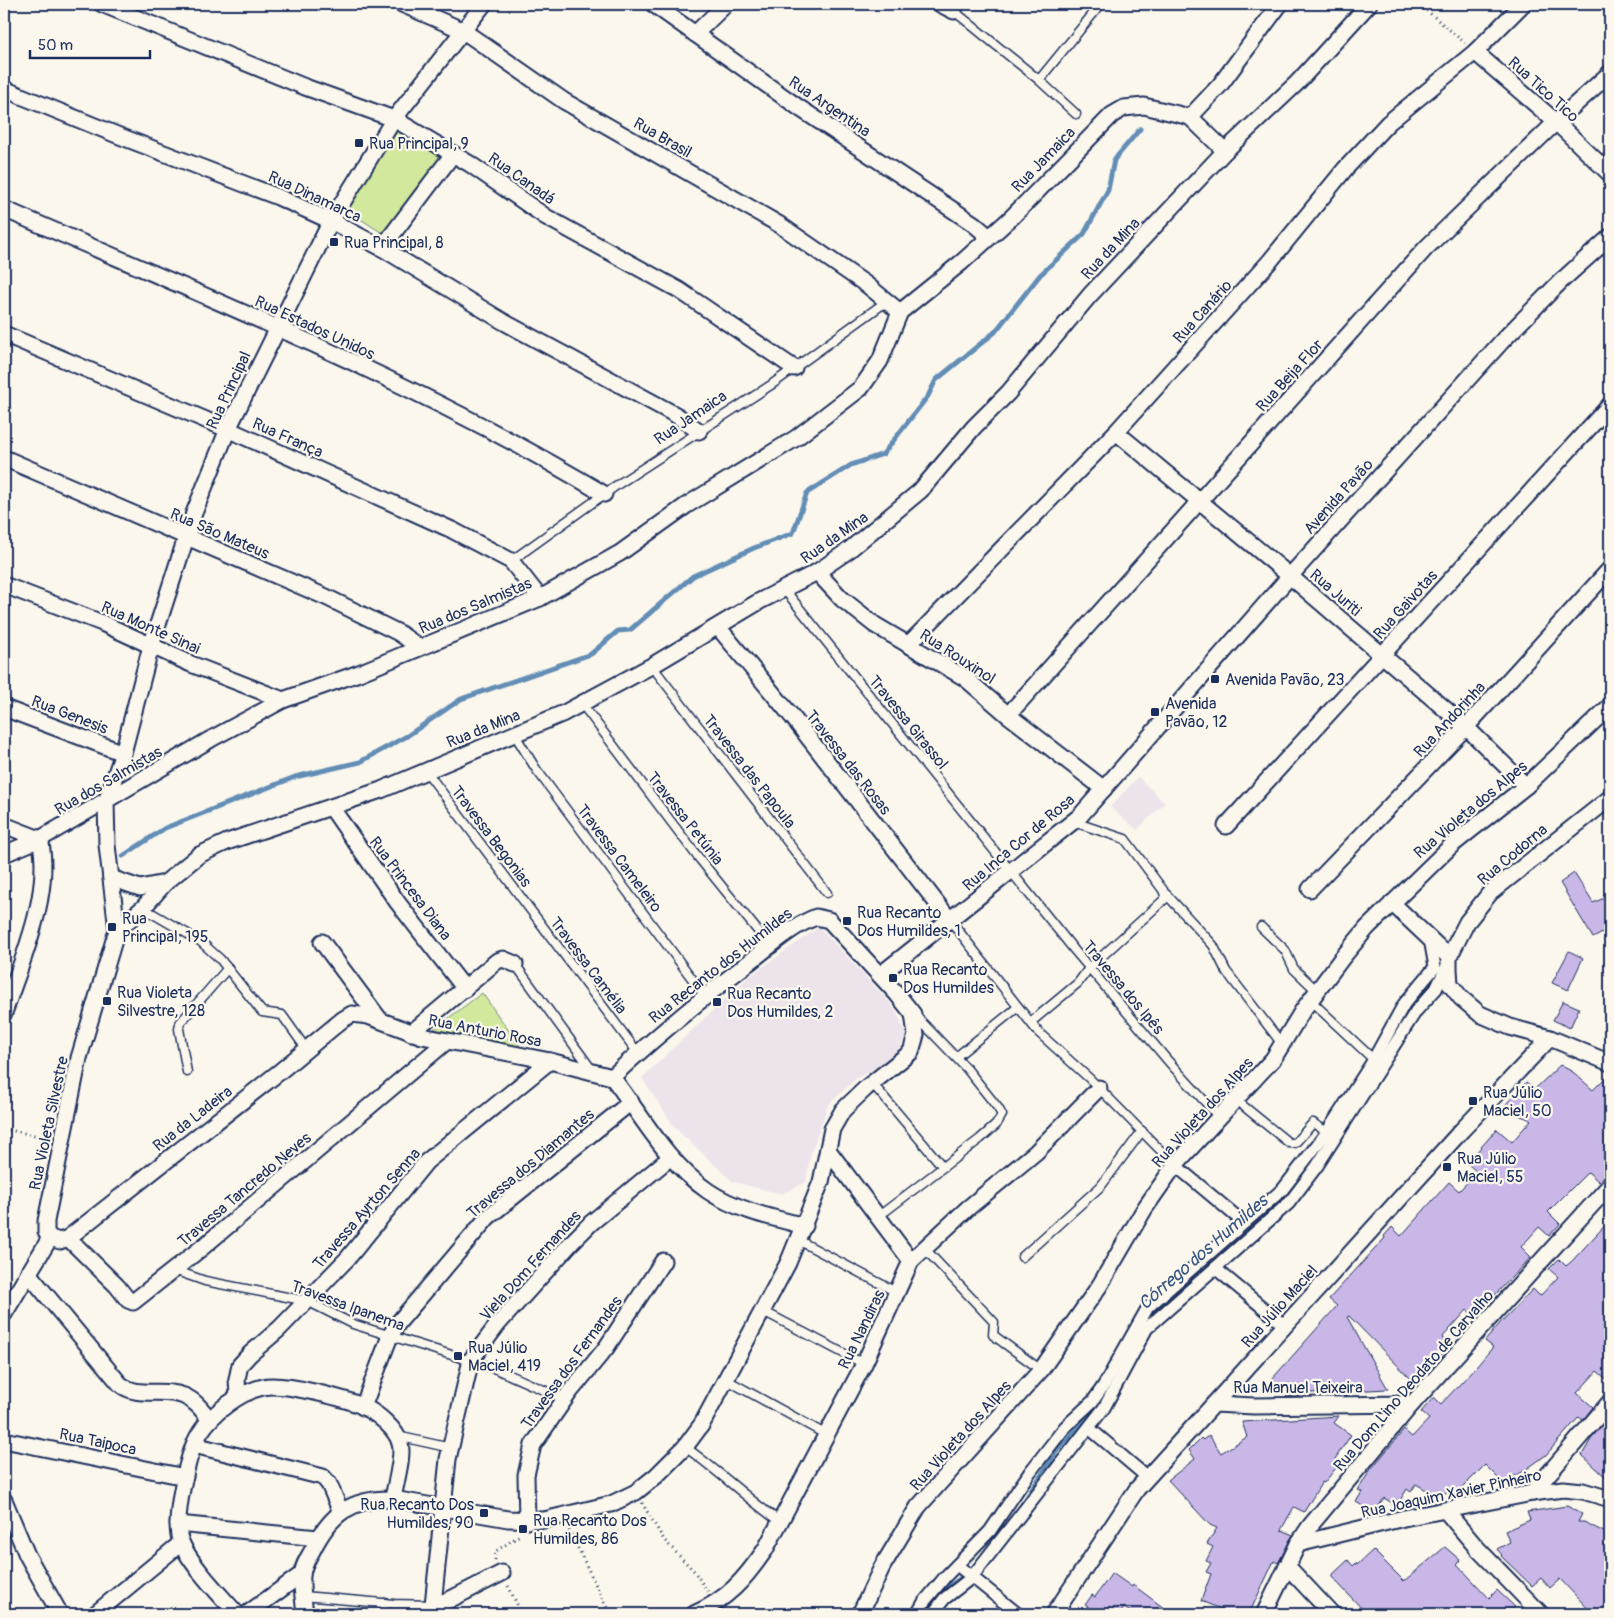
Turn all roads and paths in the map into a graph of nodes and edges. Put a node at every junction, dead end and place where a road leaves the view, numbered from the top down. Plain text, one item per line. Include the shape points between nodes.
1 (102, 4) edge
2 (402, 4) edge
3 (484, 4) edge
4 (652, 4) edge
5 (726, 4) edge
6 (1099, 4) edge
7 (1280, 4) edge
8 (1370, 4) edge
9 (1419, 4) edge
10 (1523, 4) edge
11 (947, 7) edge
12 (462, 30) junction
13 (696, 34) junction
14 (1475, 52) junction
15 (1610, 73) edge
16 (1039, 80) junction
17 (4, 88) edge
18 (1076, 114) dead end
19 (1190, 117) junction
20 (394, 120) junction
21 (1556, 122) junction
22 (1225, 151) junction
23 (453, 154) junction
24 (1610, 174) edge
25 (4, 209) edge
26 (331, 220) junction
27 (989, 237) junction
28 (1610, 237) edge
29 (382, 248) junction
30 (887, 301) junction
31 (900, 312) junction
32 (276, 328) junction
33 (4, 334) edge
34 (794, 368) junction
35 (1610, 405) edge
36 (228, 429) junction
37 (699, 431) junction
38 (1116, 432) junction
39 (4, 458) edge
40 (604, 494) junction
41 (1200, 500) junction
42 (186, 538) junction
43 (511, 561) junction
44 (1610, 569) edge
45 (818, 572) junction
46 (1290, 576) junction
47 (4, 585) edge
48 (784, 589) junction
49 (540, 598) junction
50 (718, 627) junction
51 (908, 645) junction
52 (150, 646) junction
53 (419, 647) junction
54 (1382, 656) junction
55 (652, 666) junction
56 (283, 700) junction
57 (582, 704) junction
58 (1610, 706) edge
59 (4, 708) edge
60 (1008, 715) junction
61 (1466, 727) junction
62 (515, 734) junction
63 (123, 753) junction
64 (426, 770) junction
65 (1526, 786) junction
66 (1104, 789) junction
67 (1610, 798) edge
68 (106, 802) junction
69 (331, 806) junction
70 (1074, 822) junction
71 (4, 825) edge
72 (1226, 826) dead end
73 (40, 839) junction
74 (4, 854) edge
75 (1013, 872) junction
76 (110, 878) junction
77 (164, 883) junction
78 (1310, 889) dead end
79 (827, 893) dead end
80 (1166, 894) junction
81 (1392, 903) junction
82 (143, 908) junction
83 (536, 917) joint
84 (950, 920) junction
85 (117, 927) junction
86 (1261, 927) dead end
87 (1430, 939) junction
88 (322, 942) dead end
89 (770, 946) junction
90 (1449, 960) junction
91 (515, 964) joint
92 (228, 968) junction
93 (1089, 968) junction
94 (880, 974) junction
95 (1426, 976) junction
96 (465, 989) junction
97 (1436, 989) junction
98 (705, 996) junction
99 (1314, 996) junction
100 (1404, 1004) junction
101 (1018, 1007) junction
102 (1416, 1011) junction
103 (4, 1013) edge
104 (352, 1014) joint
105 (913, 1014) junction
106 (380, 1020) junction
107 (1031, 1022) junction
108 (411, 1033) junction
109 (1550, 1038) junction
110 (448, 1041) junction
111 (1283, 1046) junction
112 (307, 1050) junction
113 (638, 1053) junction
114 (956, 1057) junction
115 (1374, 1059) junction
116 (550, 1061) junction
117 (1610, 1063) edge
118 (187, 1072) dead end
119 (594, 1072) junction
120 (612, 1077) junction
121 (872, 1083) junction
122 (1098, 1088) junction
123 (1236, 1100) junction
124 (631, 1102) junction
125 (1219, 1117) junction
126 (4, 1129) edge
127 (1142, 1131) junction
128 (62, 1141) junction
129 (1326, 1141) junction
130 (828, 1150) junction
131 (666, 1161) dead end
132 (1175, 1165) junction
133 (943, 1167) junction
134 (1610, 1185) edge
135 (879, 1216) junction
136 (1243, 1222) junction
137 (805, 1226) junction
138 (50, 1238) junction
139 (68, 1238) junction
140 (798, 1240) junction
141 (1221, 1242) junction
142 (924, 1248) junction
143 (1230, 1253) junction
144 (1022, 1257) dead end
145 (663, 1261) dead end
146 (911, 1261) junction
147 (1215, 1268) junction
148 (174, 1270) junction
149 (28, 1273) junction
150 (898, 1293) junction
151 (307, 1301) junction
152 (763, 1311) junction
153 (4, 1314) edge
154 (1285, 1326) junction
155 (390, 1336) junction
156 (470, 1360) junction
157 (864, 1364) junction
158 (1121, 1365) junction
159 (1041, 1370) junction
160 (727, 1380) junction
161 (238, 1397) junction
162 (564, 1399) junction
163 (1610, 1402) edge
164 (1214, 1404) junction
165 (1412, 1404) junction
166 (363, 1407) junction
167 (210, 1420) junction
168 (1089, 1428) junction
169 (825, 1434) junction
170 (397, 1436) junction
171 (4, 1440) edge
172 (194, 1446) junction
173 (451, 1448) junction
174 (685, 1448) junction
175 (1147, 1477) junction
176 (185, 1478) junction
177 (636, 1492) junction
178 (1532, 1493) junction
179 (393, 1499) junction
180 (1610, 1499) edge
181 (4, 1500) edge
182 (442, 1507) junction
183 (1446, 1510) junction
184 (340, 1512) junction
185 (564, 1517) junction
186 (527, 1520) junction
187 (544, 1520) junction
188 (779, 1521) junction
189 (178, 1524) junction
190 (318, 1538) junction
191 (181, 1543) junction
192 (1298, 1544) junction
193 (958, 1566) junction
194 (1287, 1566) junction
195 (502, 1573) junction
196 (302, 1574) junction
197 (970, 1577) junction
198 (303, 1596) junction
199 (385, 1603) junction
200 (714, 1604) junction
201 (433, 1610) edge
202 (229, 1612) edge
203 (60, 1614) edge
204 (95, 1614) edge
205 (247, 1614) edge
206 (305, 1614) edge
207 (384, 1614) edge
208 (522, 1614) edge
209 (610, 1614) edge
210 (694, 1614) edge
211 (860, 1614) edge
212 (918, 1614) edge
213 (933, 1614) edge
214 (1018, 1614) edge
215 (1054, 1614) edge
216 (1264, 1614) edge
217 (1332, 1614) edge
218 (1541, 1614) edge

1 - 20 street, Rua Canadá
2 - 12 street, Rua Brasil
3 - 12 street
4 - 13 street, Rua Argentina
5 - 13 street
6 - 16 lane
7 - 19 street via 1220,85
8 - 22 street, Rua da Mina via 1297,83
9 - 14 path
10 - 14 street, Rua Canário
11 - 16 lane
12 - 20 street, Rua Principal
12 - 30 street, Rua Brasil via 564,101 780,225
13 - 27 street, Rua Argentina
14 - 21 street, Rua Tico Tico
14 - 38 street, Rua Canário via 1388,123 1345,169 1270,261
15 - 21 street, Rua Beija Flor
16 - 18 lane
17 - 26 street, Rua Dinamarca
19 - 22 street
19 - 27 street, Rua Jamaica via 1144,106 1124,108 1112,115
20 - 23 street, Rua Canadá
20 - 26 street, Rua Principal
21 - 24 street, Rua Tico Tico
21 - 41 street, Rua Beija Flor via 1426,248
22 - 45 street, Rua da Mina via 1084,301 1008,393 920,491
23 - 29 street
23 - 34 street, Rua Canadá via 546,217 679,290
25 - 32 street, Rua Estados Unidos
26 - 29 street, Rua Dinamarca
26 - 32 street, Rua Principal
27 - 31 street, Rua Jamaica
28 - 46 street, Avenida Pavão via 1504,339
29 - 37 street, Rua Dinamarca via 504,322 669,411
30 - 31 street, Rua Brasil
30 - 34 lane, Rua Jamaica
31 - 49 street, Rua dos Salmistas via 880,361 861,388 840,406 750,468 687,505 620,553
32 - 36 street, Rua Principal
32 - 40 street, Rua Estados Unidos via 511,442
33 - 36 street, Rua França
34 - 37 lane, Rua Jamaica
35 - 54 street, Rua Gaivotas
36 - 42 street, Rua Principal
36 - 43 street, Rua França via 429,519
37 - 40 lane, Rua Jamaica via 678,448
38 - 41 street, Rua Juriti
38 - 51 street, Rua Canário
39 - 42 street, Rua São Mateus
40 - 43 lane, Rua Jamaica
41 - 46 street, Rua Juriti
41 - 60 street, Rua Beija Flor
42 - 52 street, Rua Principal
42 - 53 street, Rua São Mateus via 326,597
43 - 49 street, Rua França
44 - 61 street, Rua Andorinha
45 - 48 street, Rua da Mina
45 - 51 street, Rua Rouxinol via 842,599
46 - 54 street, Rua Juriti
46 - 66 street, Avenida Pavão
47 - 52 street, Rua Monte Sinai via 102,623
48 - 50 street, Rua da Mina
48 - 75 lane, Travessa Girassol
49 - 53 street, Rua dos Salmistas
50 - 55 street, Rua da Mina
50 - 84 street, Travessa das Rosas
51 - 60 street, Rua Rouxinol via 965,678
52 - 56 street, Rua Monte Sinai
52 - 63 street, Rua Principal
53 - 56 street, Rua dos Salmistas
54 - 61 street, Rua Juriti
54 - 72 street, Rua Gaivotas
55 - 57 street, Rua da Mina
55 - 79 lane, Travessa das Papoula
56 - 68 street, Rua dos Salmistas via 210,739
57 - 62 street, Rua da Mina
57 - 89 lane, Travessa Petúnia
58 - 65 street, Rua Violeta dos Alpes
59 - 63 street, Rua Genesis
60 - 66 street, Rua Rouxinol
61 - 65 street, Rua Juriti
61 - 78 street, Rua Andorinha
62 - 64 street, Rua da Mina
62 - 98 lane, Travessa Cameleiro via 536,769
63 - 68 street, Rua Principal
64 - 69 street, Rua da Mina via 381,790
64 - 83 lane, Travessa Begonias
65 - 81 street, Rua Violeta dos Alpes via 1452,845
66 - 70 street, Rua Inca Cor de Rosa
67 - 90 street, Rua Codorna via 1490,893 1467,922
68 - 73 street, Rua dos Salmistas
68 - 76 street, Rua Violeta Silvestre
69 - 77 street, Rua da Mina via 199,855
69 - 96 street, Rua Princesa Diana via 393,896
70 - 75 street, Rua Inca Cor de Rosa
70 - 80 lane via 1125,839
71 - 73 street
73 - 74 street, Rua dos Salmistas
73 - 103 street via 44,857 38,908
75 - 84 street, Rua Inca Cor de Rosa
75 - 93 lane, Travessa dos Ipês
76 - 77 street, Rua da Mina via 140,888
76 - 85 street, Rua Violeta Silvestre
77 - 82 street, Rua da Mina
80 - 93 lane via 1163,903
80 - 111 lane via 1213,945 1226,971
81 - 87 street
81 - 99 street, Rua Violeta dos Alpes via 1342,958
82 - 85 street, Rua da Mina
82 - 92 lane via 200,941
83 - 113 lane, Travessa Camélia
84 - 94 street, Rua Inca Cor de Rosa
84 - 101 lane
85 - 128 street, Rua Violeta Silvestre via 79,1058
86 - 99 lane via 1286,950 1294,970
87 - 90 street
87 - 95 street via 1435,967
88 - 106 street
89 - 94 street, Rua Recanto dos Humildes via 806,921 822,917 829,920
89 - 98 street, Rua Recanto dos Humildes
90 - 97 street
90 - 109 street via 1450,984 1480,1014 1510,1028
91 - 96 street via 503,959 497,961
91 - 119 lane
92 - 112 lane via 262,1012 282,1015
92 - 118 lane via 180,1023
93 - 107 lane via 1078,983
93 - 125 lane, Travessa dos Ipês
94 - 105 street, Rua Recanto dos Humildes
95 - 97 street
95 - 100 street
96 - 108 street
97 - 102 street
98 - 113 street, Rua Recanto dos Humildes
99 - 111 street, Rua Violeta dos Alpes
99 - 115 lane
100 - 102 street
100 - 115 street
101 - 107 lane
101 - 114 lane
102 - 129 street
104 - 106 street, Rua Anturio Rosa
104 - 112 street, Rua da Ladeira
105 - 114 lane
105 - 121 street via 916,1035 911,1052
106 - 108 street, Rua Anturio Rosa
107 - 122 lane
108 - 110 street, Rua Anturio Rosa
109 - 117 street
109 - 154 street, Rua Júlio Maciel
110 - 116 street, Rua Anturio Rosa
110 - 148 street, Travessa Tancredo Neves
111 - 123 street, Rua Violeta dos Alpes
112 - 139 street, Rua da Ladeira
113 - 120 street, Rua Recanto dos Humildes
114 - 133 lane via 1002,1115 996,1126
115 - 129 street
116 - 119 street, Rua Anturio Rosa
116 - 151 street, Travessa Ayrton Senna via 426,1162 348,1258
119 - 120 street, Rua Anturio Rosa
120 - 124 street
121 - 130 street via 843,1110 832,1129
121 - 133 lane
122 - 127 lane
122 - 142 street, Rua Nandiras via 1036,1152
123 - 125 street, Rua Violeta dos Alpes
123 - 129 lane via 1289,1143 1295,1143 1313,1123
124 - 137 street via 671,1157 708,1192 738,1206
124 - 155 street, Travessa dos Diamantes via 488,1217 409,1308
125 - 132 street, Rua Violeta dos Alpes
126 - 128 path
127 - 132 lane
127 - 144 lane via 1101,1186
128 - 138 street, Rua Violeta Silvestre via 46,1221 46,1232
129 - 136 street via 1283,1188
129 - 143 street via 1289,1203
130 - 135 street
130 - 137 street via 821,1182
131 - 156 street, Viela Dom Fernandes via 572,1242
132 - 136 street
132 - 159 street, Rua Violeta dos Alpes via 1145,1208 1100,1285
133 - 135 lane
134 - 165 street, Rua Dom Lino Deodato de Carvalho
135 - 146 street
136 - 141 street
137 - 140 street
138 - 139 street via 60,1241
138 - 149 street
139 - 148 street, Travessa Tancredo Neves via 130,1302
140 - 150 lane
140 - 152 street
141 - 143 street
141 - 158 street via 1148,1307
142 - 146 street, Rua Nandiras
142 - 159 lane via 994,1322 993,1335
143 - 147 street
145 - 162 street, Travessa dos Fernandes via 606,1348
146 - 150 street, Rua Nandiras
147 - 154 street
147 - 158 street via 1147,1328
148 - 151 lane, Travessa Ipanema via 205,1281
149 - 153 street
149 - 167 street via 124,1388 185,1396
150 - 157 street, Rua Nandiras
151 - 155 lane, Travessa Ipanema via 353,1324
151 - 161 street, Travessa Ayrton Senna via 240,1365
152 - 157 lane
152 - 160 street
154 - 164 street, Rua Júlio Maciel
155 - 156 lane, Travessa Ipanema
155 - 166 street, Travessa dos Diamantes
156 - 162 lane, Travessa Ipanema
156 - 173 street, Viela Dom Fernandes
157 - 169 street, Rua Nandiras
158 - 168 street via 1104,1408
158 - 193 street via 1093,1401 1065,1427 990,1531
159 - 211 street, Rua Violeta dos Alpes via 918,1507 882,1567
160 - 169 lane
160 - 174 street
161 - 166 street via 264,1386 276,1386
161 - 167 street
162 - 186 street, Travessa dos Fernandes via 533,1446 526,1475
163 - 178 street
164 - 165 street, Rua Manuel Teixeira
164 - 175 street, Rua Júlio Maciel
165 - 192 street, Rua Dom Lino Deodato de Carvalho
166 - 170 street via 384,1421
167 - 172 street
168 - 175 street
168 - 197 street
169 - 188 street, Rua Nandiras
170 - 173 lane
170 - 179 street via 401,1450
171 - 176 street, Rua Taipoca
172 - 176 street
172 - 184 street via 323,1477
173 - 182 street, Viela Dom Fernandes
174 - 177 street
174 - 188 lane
175 - 215 street, Rua Júlio Maciel
176 - 189 street
177 - 185 street via 611,1504
177 - 200 path via 664,1540 694,1571
178 - 180 street, Rua Joaquim Xavier Pinheiro via 1563,1489
178 - 183 street, Rua Joaquim Xavier Pinheiro
179 - 182 street
179 - 184 street via 360,1503
181 - 203 street via 27,1555
182 - 186 street
182 - 201 street, Viela Dom Fernandes
183 - 192 street, Rua Joaquim Xavier Pinheiro
183 - 218 street via 1477,1548
184 - 190 street
185 - 187 street
185 - 209 path
186 - 187 street
187 - 195 path via 496,1551 494,1558
188 - 200 street, Rua Nandiras via 765,1550 746,1576
189 - 190 street
189 - 191 street
190 - 196 street
191 - 202 street
191 - 204 street
192 - 194 street, Rua Dom Lino Deodato de Carvalho
193 - 197 street
193 - 212 street via 924,1602
194 - 216 street, Rua Dom Lino Deodato de Carvalho
194 - 217 street
195 - 201 street
195 - 208 path
196 - 198 street
196 - 205 street
197 - 213 street via 944,1599
197 - 214 street
198 - 199 lane
198 - 206 street
199 - 201 lane
199 - 207 lane
200 - 210 street, Rua Nandiras

